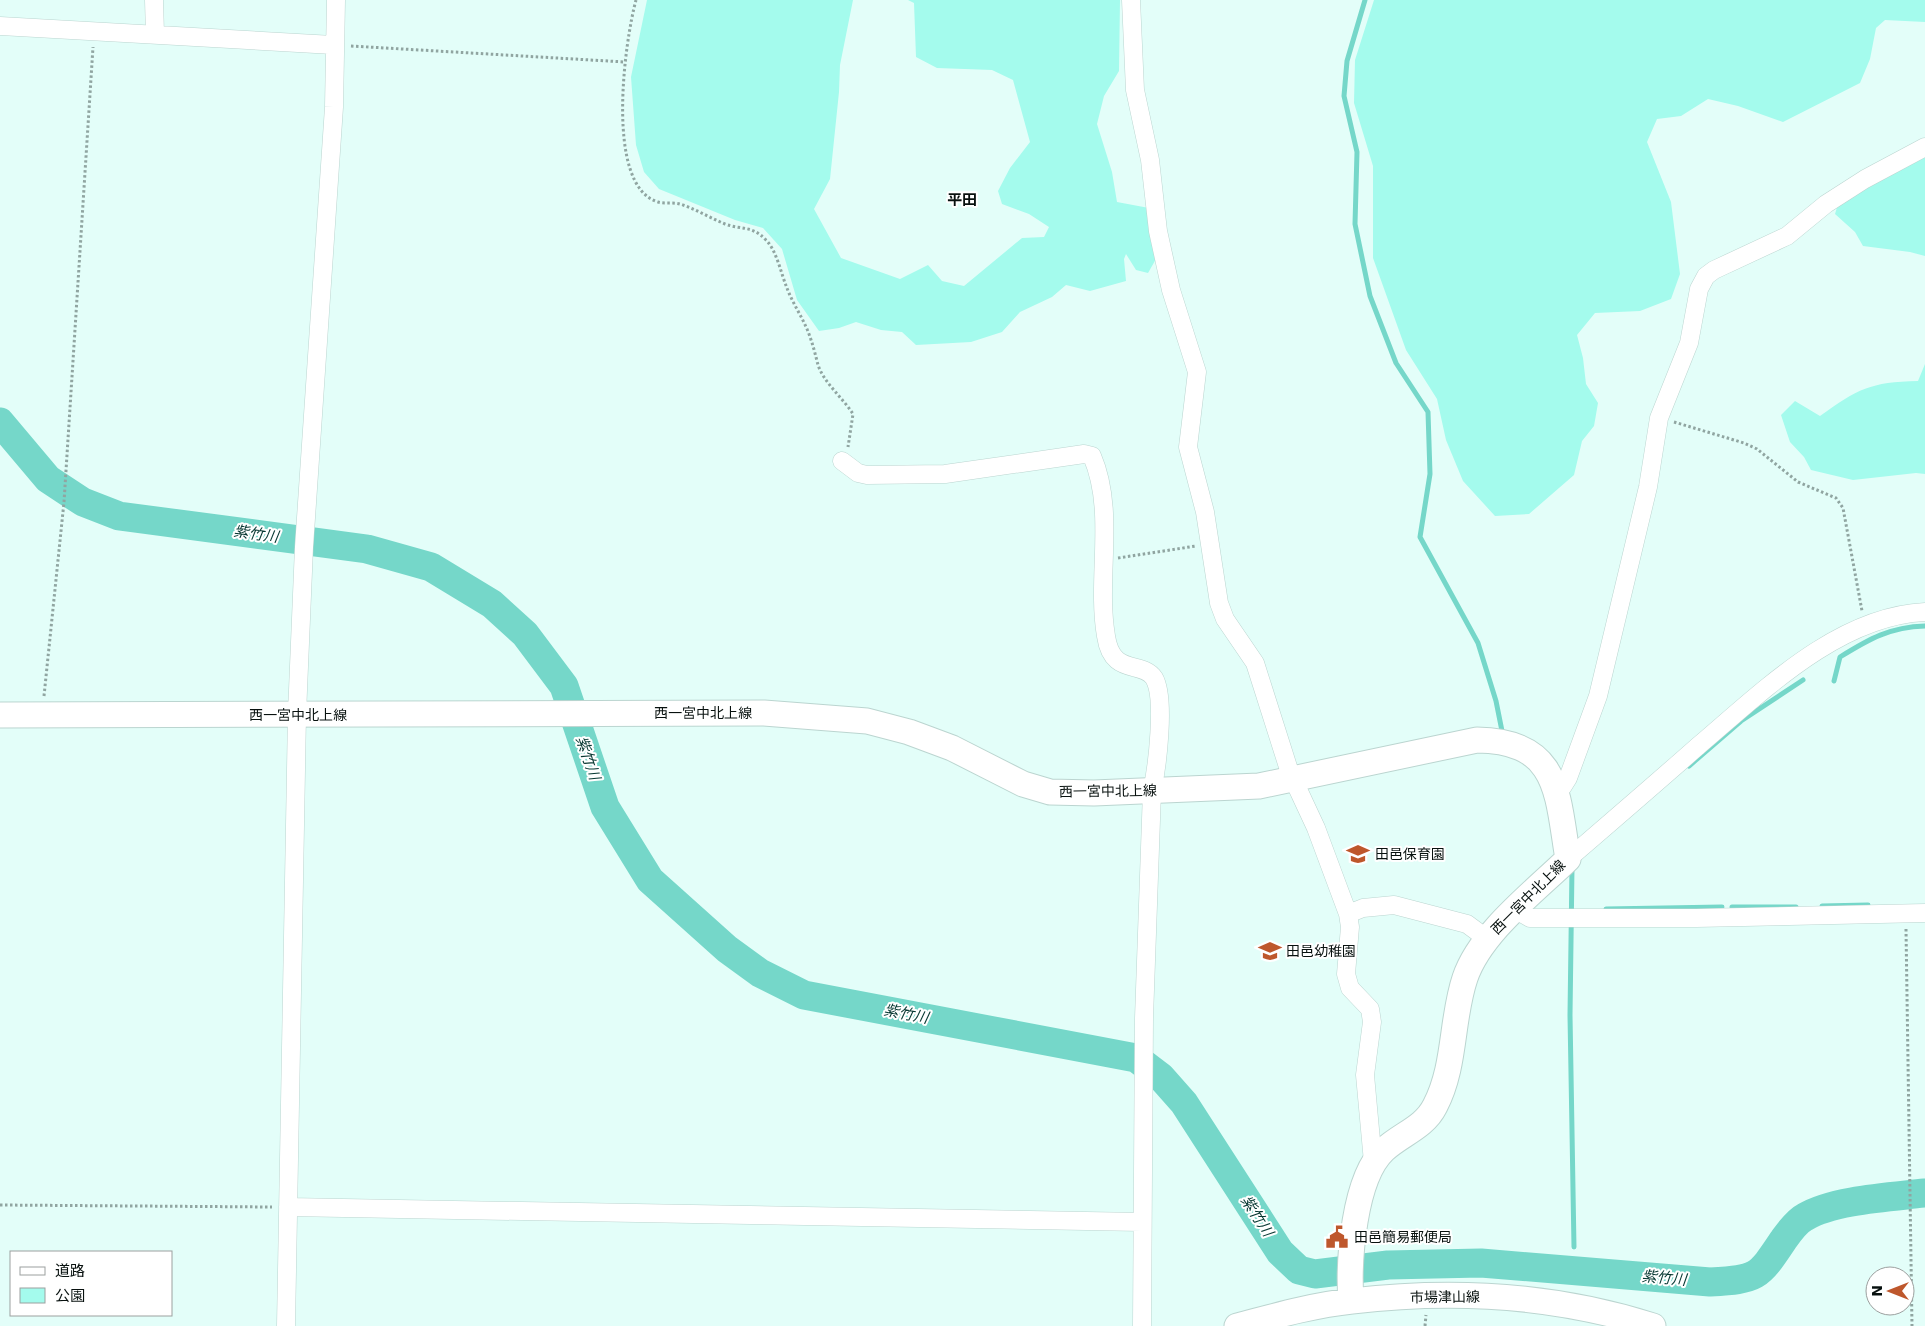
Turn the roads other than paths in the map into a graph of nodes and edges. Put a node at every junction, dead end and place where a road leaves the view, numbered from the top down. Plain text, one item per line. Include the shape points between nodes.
1 (154, 0) edge
2 (336, 0) edge
3 (1131, 0) edge
4 (0, 26) edge
5 (155, 34) junction
6 (334, 45) junction
7 (1925, 147) edge
8 (842, 461) road end
9 (1925, 612) edge
10 (297, 714) junction
11 (0, 716) edge
12 (1293, 779) junction
13 (1152, 791) junction
14 (1557, 791) junction
15 (1568, 859) junction
16 (1516, 910) junction
17 (1925, 913) edge
18 (1348, 914) junction
19 (1486, 938) junction
20 (1373, 1162) junction
21 (288, 1207) junction
22 (1142, 1222) junction
23 (1350, 1290) junction
24 (286, 1326) edge
25 (1142, 1326) edge
26 (1237, 1326) edge
27 (1653, 1326) edge

1 - 5 street
2 - 6 street
3 - 12 street via 1135,90 1150,160 1158,231 1171,290 1197,372 1188,447 1205,512 1219,603 1225,618 1255,663
4 - 5 street
5 - 6 street
6 - 10 street via 334,107 304,547
7 - 14 street via 1865,179 1826,204 1786,236 1706,276 1689,343 1660,418 1648,486 1598,696 1568,778
8 - 13 street via 858,473 867,475 915,476 1084,454 1092,456 1102,491 1106,637 1111,653 1120,663 1148,673 1158,690 1159,730
9 - 15 street via 1865,624 1832,641 1771,684
10 - 11 main road, 西一宮中北上線
10 - 13 main road, 西一宮中北上線 via 764,713 867,721 952,748 1022,784 1050,792
10 - 21 street
12 - 13 main road, 西一宮中北上線 via 1259,786
12 - 14 main road, 西一宮中北上線 via 1477,740 1512,744 1528,752 1543,764
12 - 18 street via 1323,845
13 - 22 street
14 - 15 main road, 西一宮中北上線
15 - 16 main road, 西一宮中北上線
16 - 17 street via 1530,918
16 - 19 main road, 西一宮中北上線
18 - 19 street via 1379,905 1394,905 1467,924
18 - 20 street via 1346,974 1350,988 1370,1009 1372,1022 1366,1075
19 - 20 main road, 西一宮中北上線 via 1465,979 1446,1080 1435,1108 1420,1126
20 - 23 main road, 西一宮中北上線 via 1363,1184 1351,1250
21 - 22 street
21 - 24 street
22 - 25 street
23 - 26 main road, 市場津山線
23 - 27 main road, 市場津山線 via 1542,1300 1592,1309

